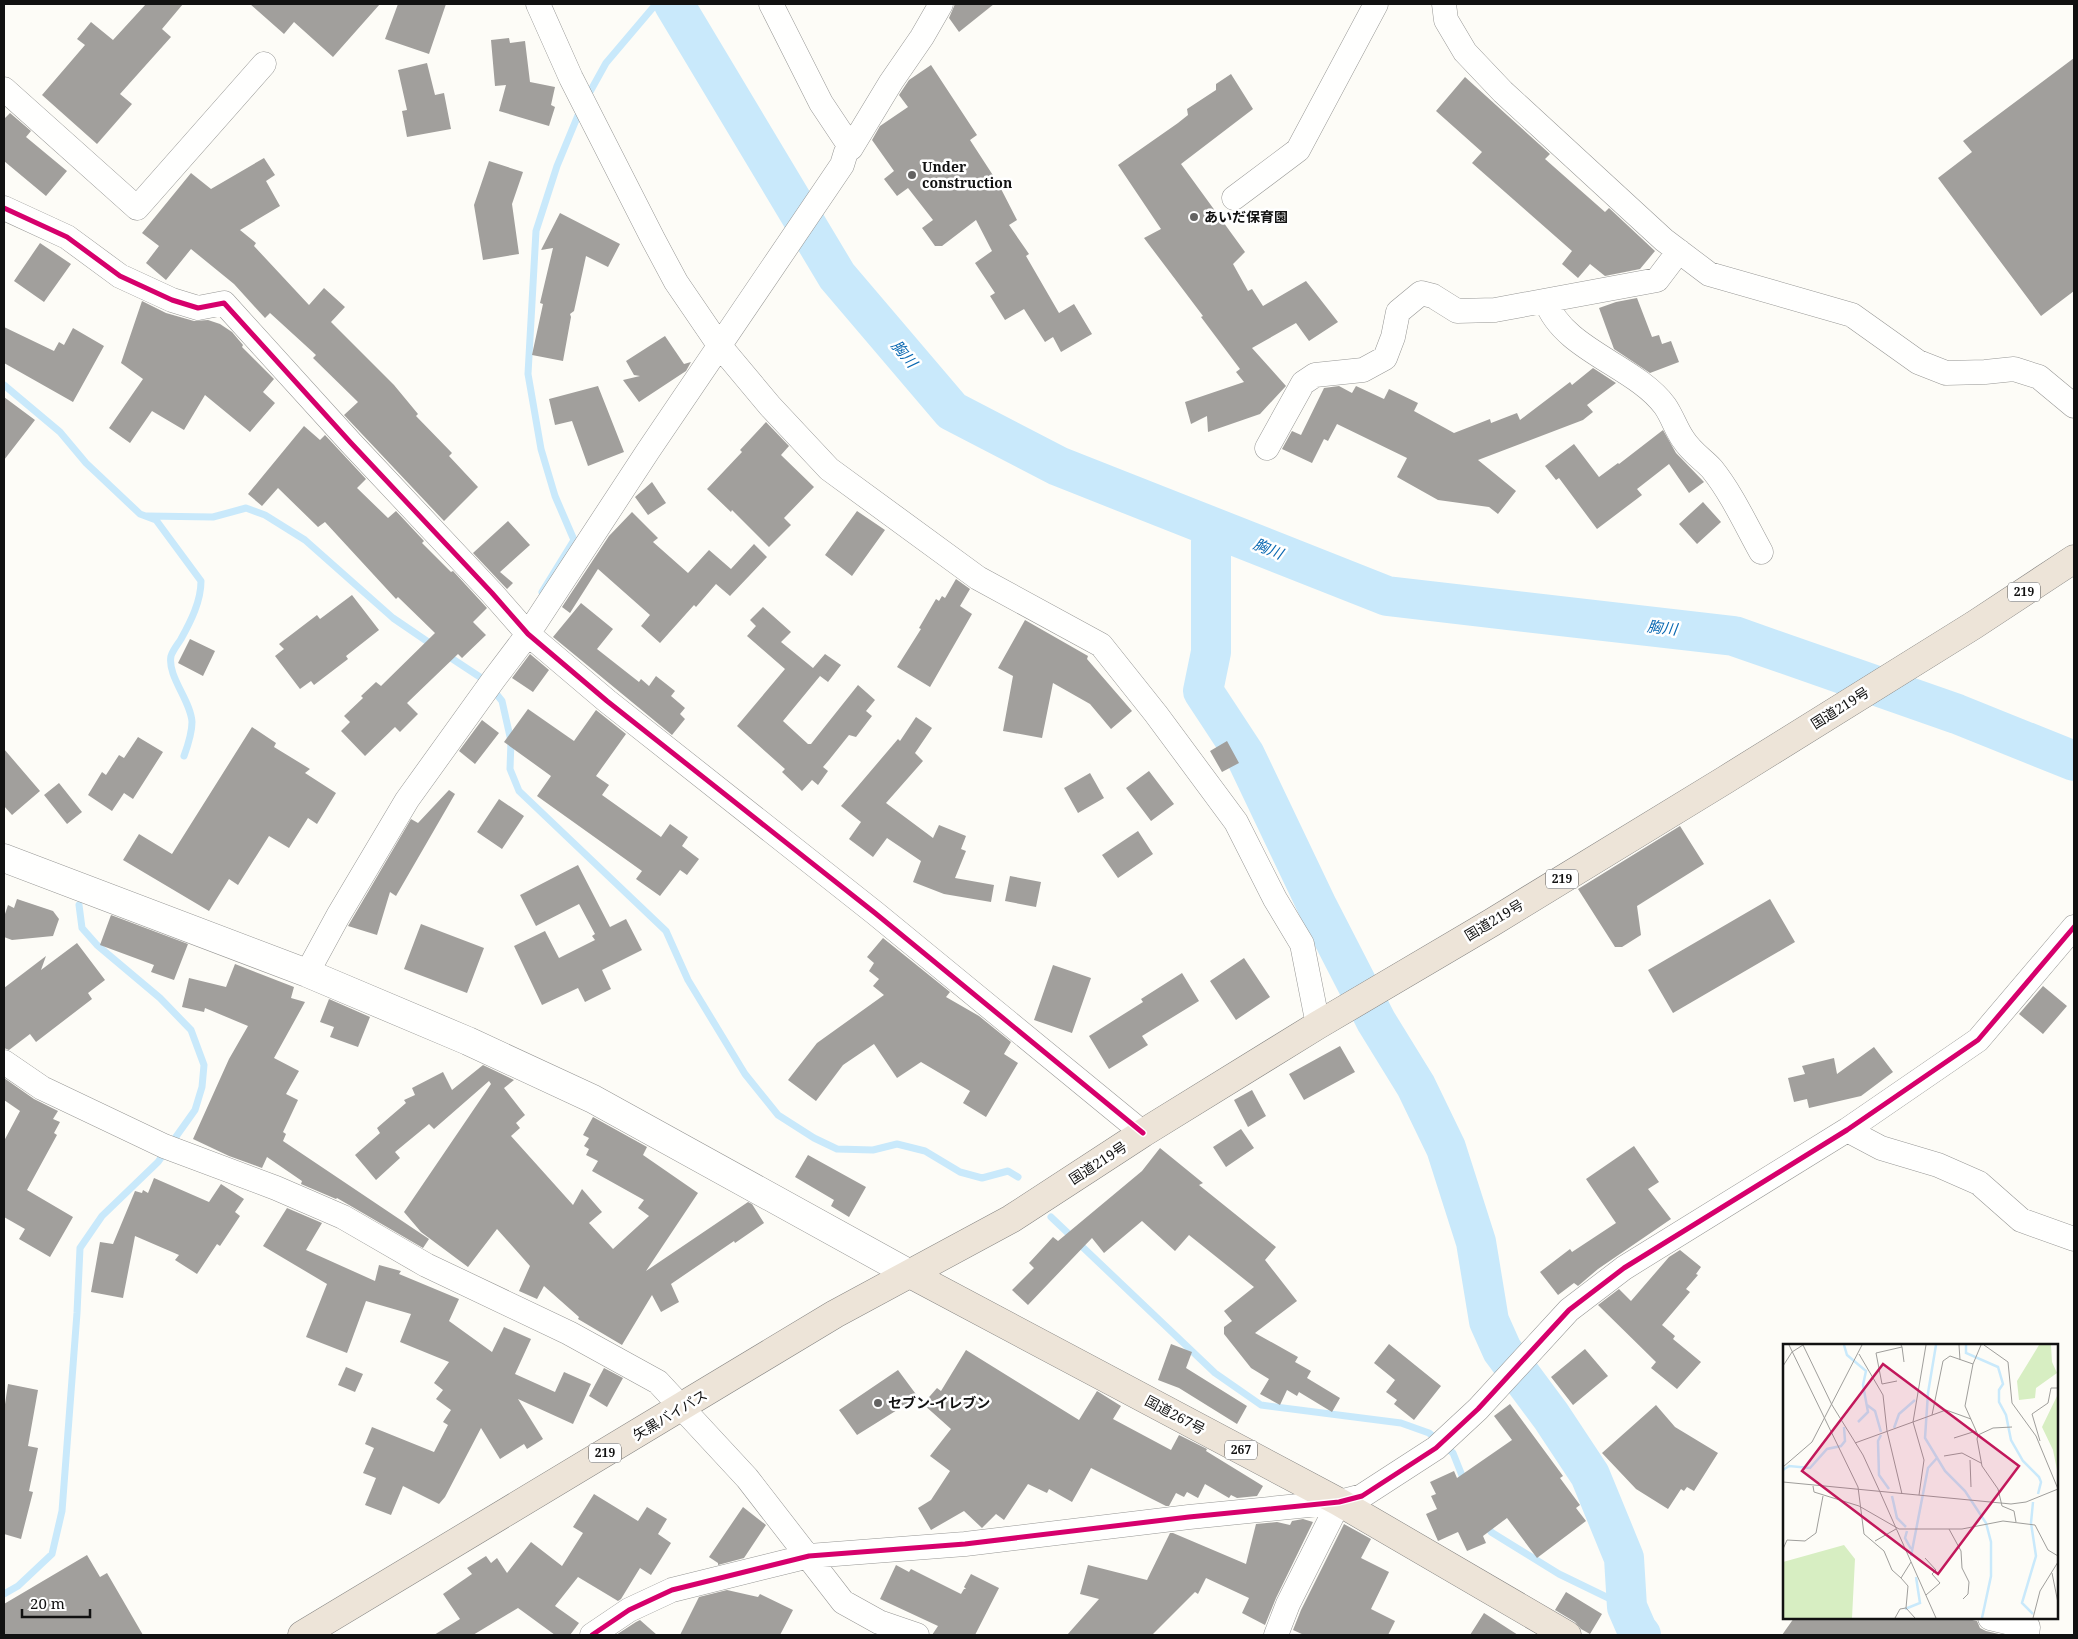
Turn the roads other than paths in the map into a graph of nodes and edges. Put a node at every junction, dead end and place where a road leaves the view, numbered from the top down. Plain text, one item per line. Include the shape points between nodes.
1 (538, 4) edge
2 (771, 4) edge
3 (941, 4) edge
4 (1376, 4) edge
5 (1444, 4) edge
6 (264, 64) dead end
7 (4, 89) edge
8 (846, 156) junction
9 (1234, 198) dead end
10 (4, 208) edge
11 (1678, 251) junction
12 (1546, 301) junction
13 (724, 338) junction
14 (2074, 406) edge
15 (1267, 448) dead end
16 (1761, 552) dead end
17 (2074, 559) edge
18 (528, 634) junction
19 (4, 858) edge
20 (2074, 927) edge
21 (307, 973) junction
22 (1318, 1025) junction
23 (4, 1062) edge
24 (1847, 1130) junction
25 (1143, 1133) junction
26 (2074, 1239) edge
27 (910, 1274) junction
28 (683, 1407) junction
29 (1339, 1502) junction
30 (809, 1556) junction
31 (1994, 1619) edge
32 (302, 1635) edge
33 (592, 1635) edge
34 (918, 1635) edge
35 (1276, 1635) edge
36 (1567, 1635) edge
37 (2027, 1635) edge

1 - 13 street via 571,78 676,282
2 - 8 street
3 - 8 street
4 - 9 street via 1298,150
5 - 11 street via 1446,20 1465,52 1503,92
6 - 7 street via 137,208
8 - 13 street
10 - 18 street via 67,237 120,276 172,300 198,308 224,303
11 - 12 street via 1657,280
11 - 14 street via 1709,274 1852,315 1918,362 1946,373 2014,369 2039,377
12 - 15 street via 1495,310 1457,311 1433,296 1421,293 1398,312 1385,358 1363,370 1315,375 1303,383
12 - 16 street via 1563,329 1650,390 1665,406 1683,440 1721,482
13 - 18 street
13 - 22 street via 770,406 829,469 978,578 1101,645 1236,822 1302,944
17 - 22 highway, 国道219号 / 219 via 1725,780
18 - 21 street via 407,800
18 - 25 street
19 - 21 street
20 - 24 street via 1978,1040
21 - 27 street via 468,1041 593,1099
22 - 25 highway, 国道219号 / 219
23 - 28 street via 42,1088 172,1149 343,1217 426,1265 628,1364 658,1382
24 - 26 street via 1881,1148 1938,1165 1979,1183 2021,1220
24 - 29 street via 1624,1268 1569,1310 1478,1409 1441,1442 1362,1496
25 - 27 highway, 国道219号 / 219 via 1011,1219
27 - 28 highway, 矢黒バイパス / 219 via 835,1314
27 - 29 highway, 国道267号 / 267
28 - 30 street via 748,1478
28 - 32 highway, 矢黒バイパス / 219
29 - 30 street via 965,1544
29 - 35 street
29 - 36 highway, 国道267号 / 267
30 - 33 street via 672,1590 629,1610
30 - 34 street via 843,1602 879,1622
31 - 37 street via 2028,1627

